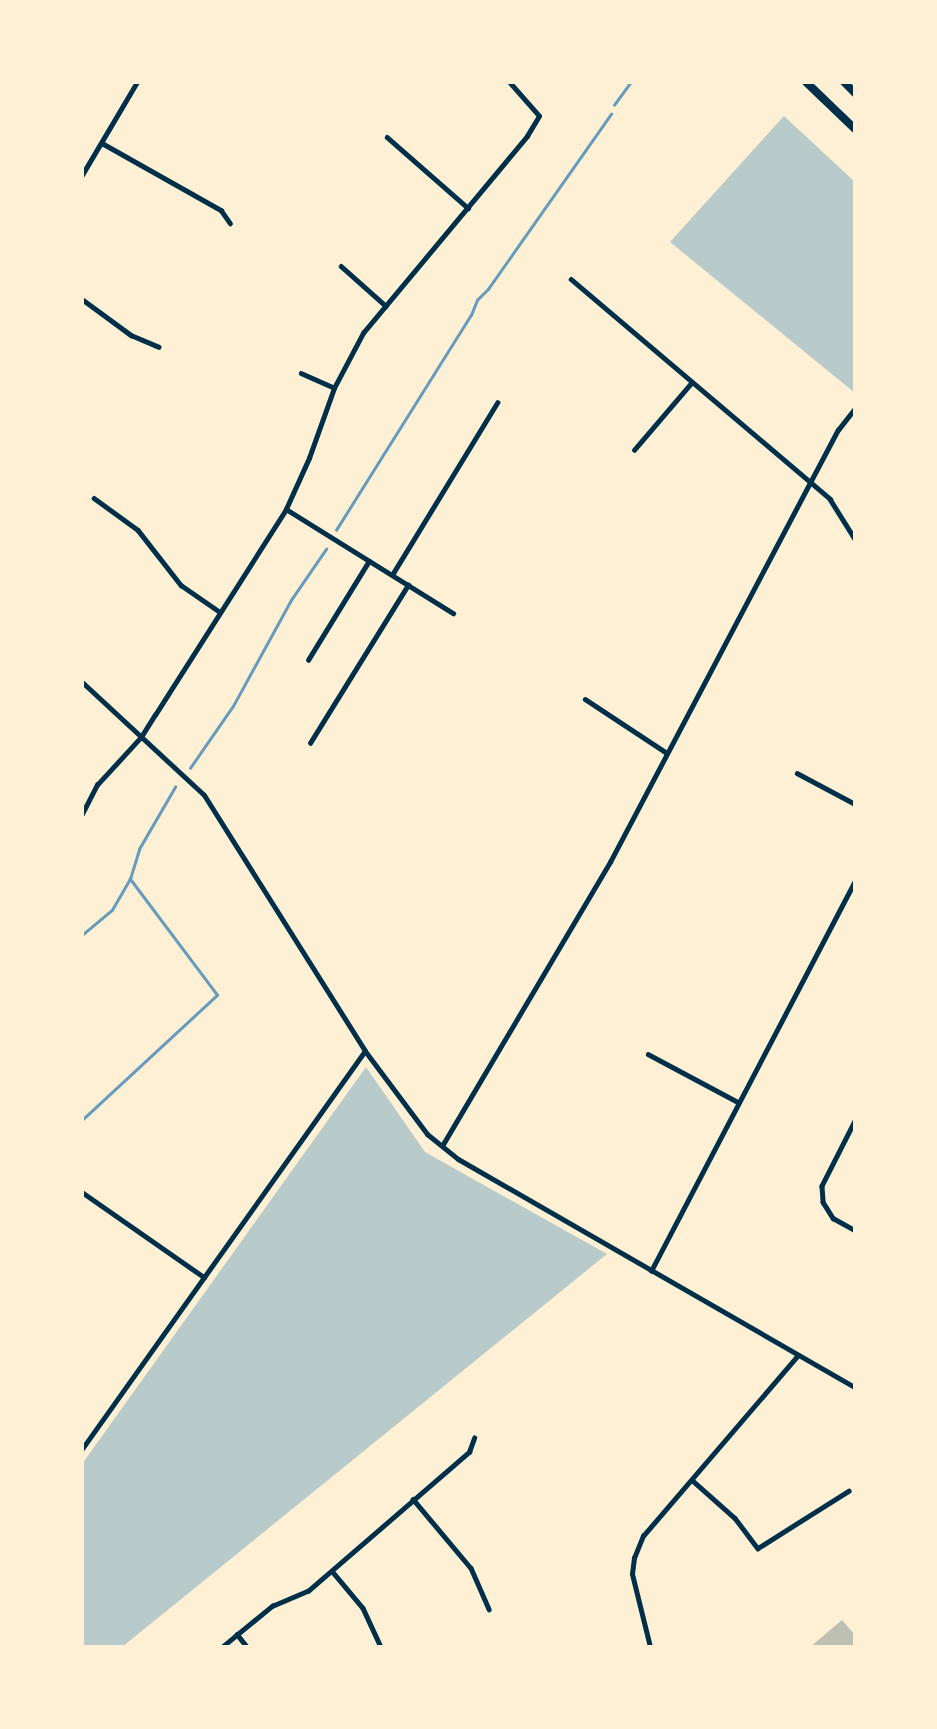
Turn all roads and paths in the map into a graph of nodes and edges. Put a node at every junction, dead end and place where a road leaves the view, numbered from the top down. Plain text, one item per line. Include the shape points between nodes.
1 (137, 82) edge
2 (509, 82) edge
3 (806, 82) edge
4 (844, 82) edge
5 (855, 93) edge
6 (855, 129) edge
7 (387, 137) dead end
8 (103, 143) junction
9 (82, 176) edge
10 (468, 208) junction
11 (230, 223) dead end
12 (341, 266) dead end
13 (571, 279) dead end
14 (82, 299) edge
15 (386, 306) junction
16 (159, 347) dead end
17 (301, 373) dead end
18 (692, 382) junction
19 (334, 388) junction
20 (497, 403) dead end
21 (855, 408) edge
22 (634, 450) dead end
23 (810, 481) junction
24 (93, 498) dead end
25 (286, 509) junction
26 (855, 539) edge
27 (369, 561) junction
28 (392, 575) junction
29 (408, 585) junction
30 (220, 612) junction
31 (453, 613) dead end
32 (308, 660) dead end
33 (82, 682) edge
34 (585, 699) dead end
35 (141, 737) junction
36 (310, 743) dead end
37 (667, 753) junction
38 (797, 773) dead end
39 (855, 804) edge
40 (82, 814) edge
41 (855, 881) edge
42 (365, 1051) junction
43 (648, 1054) dead end
44 (738, 1102) junction
45 (855, 1121) edge
46 (442, 1146) junction
47 (82, 1192) edge
48 (855, 1230) edge
49 (651, 1272) junction
50 (204, 1277) junction
51 (798, 1355) junction
52 (855, 1387) edge
53 (474, 1438) dead end
54 (82, 1449) edge
55 (691, 1480) junction
56 (848, 1491) dead end
57 (413, 1499) junction
58 (332, 1571) junction
59 (489, 1609) dead end
60 (237, 1634) junction
61 (222, 1647) edge
62 (247, 1647) edge
63 (381, 1647) edge
64 (650, 1647) edge

1 - 8 street
2 - 10 street via 539,116
3 - 6 highway
4 - 5 highway
7 - 10 street
8 - 9 street
8 - 11 street via 221,210
10 - 15 street
12 - 15 street
13 - 18 street
14 - 16 street via 131,335
15 - 19 street via 363,333
17 - 19 street
18 - 22 street
18 - 23 street
19 - 25 street
20 - 28 street
21 - 23 street
23 - 26 street via 830,499
23 - 37 street
24 - 30 street via 138,530 181,585
25 - 27 street
25 - 30 street
27 - 28 street
27 - 32 street
28 - 29 street
29 - 31 street
29 - 36 street
30 - 35 street
33 - 35 street
34 - 37 street
35 - 40 street via 97,785
35 - 42 street via 204,795
37 - 46 street via 610,862
38 - 39 street
41 - 44 street
42 - 46 street via 427,1134
42 - 50 street
43 - 44 street
44 - 49 street
45 - 48 street via 822,1186 823,1202 833,1217
46 - 49 street
47 - 50 street
49 - 51 street
50 - 54 street
51 - 52 street
51 - 55 street
53 - 57 street via 469,1452
55 - 56 street via 736,1518 758,1548
55 - 64 street via 643,1536 634,1558 635,1592
57 - 58 street
57 - 59 street via 471,1568
58 - 60 street via 309,1591 272,1606
58 - 63 street via 363,1608
60 - 61 street
60 - 62 street

